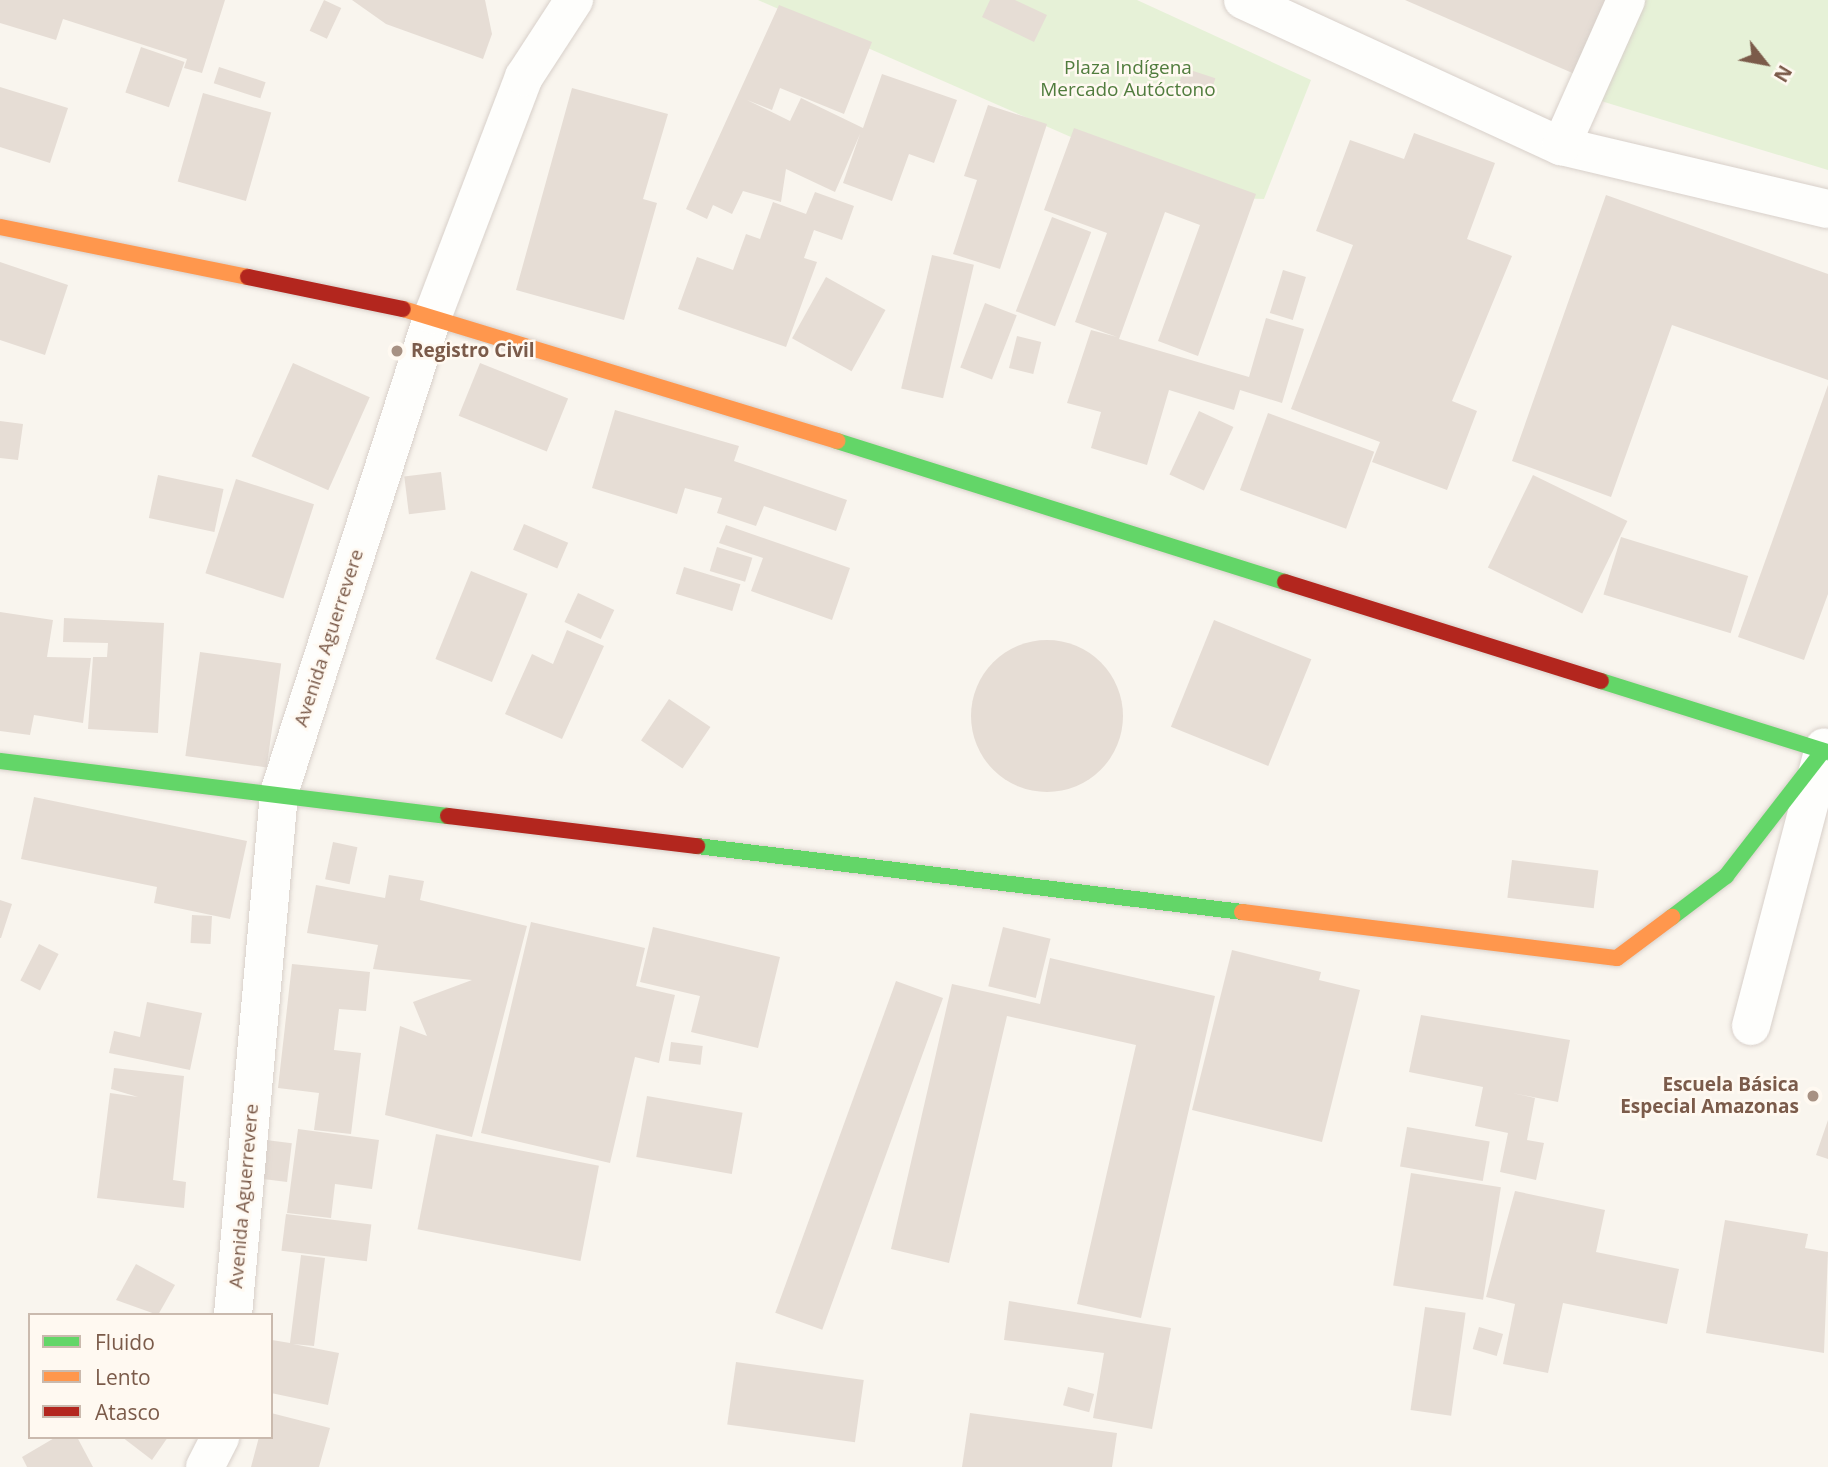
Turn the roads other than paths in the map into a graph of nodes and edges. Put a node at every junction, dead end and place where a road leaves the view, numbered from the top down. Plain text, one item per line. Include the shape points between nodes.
1 (573, 0) edge
2 (1243, 0) edge
3 (1626, 0) edge
4 (1561, 146) junction
5 (1828, 209) edge
6 (0, 227) edge
7 (433, 316) junction
8 (1826, 746) edge
9 (0, 761) edge
10 (279, 793) junction
11 (1751, 1026) dead end
12 (233, 1313) edge
13 (219, 1439) edge
14 (205, 1467) edge

1 - 7 street, Avenida Aguerrevere via 524,77
2 - 4 street
3 - 4 street
4 - 5 street
6 - 7 street
7 - 8 street
7 - 10 street, Avenida Aguerrevere
8 - 10 street via 1726,876 1617,958
8 - 11 street
9 - 10 street
10 - 12 street, Avenida Aguerrevere
13 - 14 street

